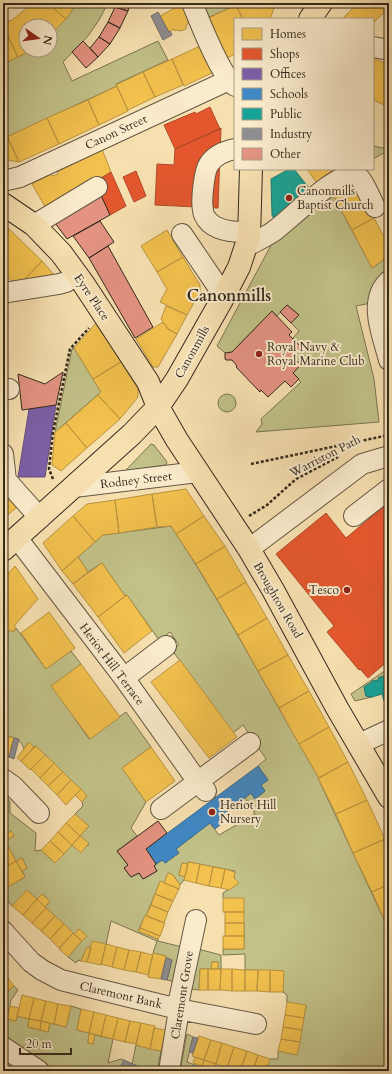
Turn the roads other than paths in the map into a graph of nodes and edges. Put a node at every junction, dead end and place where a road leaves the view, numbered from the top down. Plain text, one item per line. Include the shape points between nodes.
1 (192, 3) edge
2 (321, 3) edge
3 (311, 18) edge
4 (374, 46) edge
5 (389, 50) edge
6 (232, 83) edge
7 (234, 149) edge
8 (251, 170) edge
9 (12, 178) edge
10 (97, 187) dead end
11 (3, 204) edge
12 (375, 207) dead end
13 (34, 225) junction
14 (182, 234) dead end
15 (248, 239) junction
16 (77, 274) junction
17 (389, 281) edge
18 (3, 293) edge
19 (224, 296) junction
20 (387, 358) edge
21 (158, 407) junction
22 (3, 454) edge
23 (389, 456) edge
24 (198, 472) junction
25 (74, 487) junction
26 (389, 489) edge
27 (354, 516) dead end
28 (40, 518) junction
29 (10, 544) edge
30 (248, 549) junction
31 (166, 646) dead end
32 (124, 678) junction
33 (389, 730) edge
34 (250, 743) dead end
35 (359, 744) junction
36 (3, 779) edge
37 (202, 786) junction
38 (389, 797) edge
39 (161, 809) dead end
40 (39, 813) dead end
41 (196, 920) dead end
42 (3, 931) edge
43 (178, 1008) junction
44 (256, 1024) dead end
45 (3, 1047) edge
46 (39, 1071) edge
47 (169, 1071) edge

1 - 6 street via 222,69
2 - 3 main road
4 - 5 street
6 - 9 street, Canon Street
7 - 15 street via 218,155 208,164 205,170 202,208 207,219 215,226
8 - 15 main road, Canonmills
10 - 13 street
11 - 13 main road, Eyre Place
12 - 15 street via 360,179 350,175 334,181 273,232
13 - 16 main road, Eyre Place
14 - 19 street
15 - 19 main road, Canonmills via 239,267
16 - 18 street via 59,284
16 - 21 main road, Eyre Place via 148,382
17 - 20 street via 382,289 378,310
19 - 21 main road, Canonmills via 177,380
21 - 24 main road, Broughton Road
21 - 25 main road, Rodney Street
22 - 28 street via 6,480
23 - 30 street via 362,464
24 - 25 street, Rodney Street
24 - 30 main road, Broughton Road
25 - 28 main road, Rodney Street
26 - 27 street
28 - 29 main road, Rodney Street
29 - 32 street, Heriot Hill Terrace
30 - 35 main road, Broughton Road
31 - 32 street
32 - 37 street, Heriot Hill Terrace
33 - 35 street
34 - 37 street
35 - 38 main road, Broughton Road
36 - 40 street
37 - 39 street
41 - 43 street, Claremont Grove
42 - 43 street, Claremont Bank via 31,962 57,978 71,984
43 - 44 street, Claremont Bank
43 - 47 street, Claremont Grove
45 - 46 street

